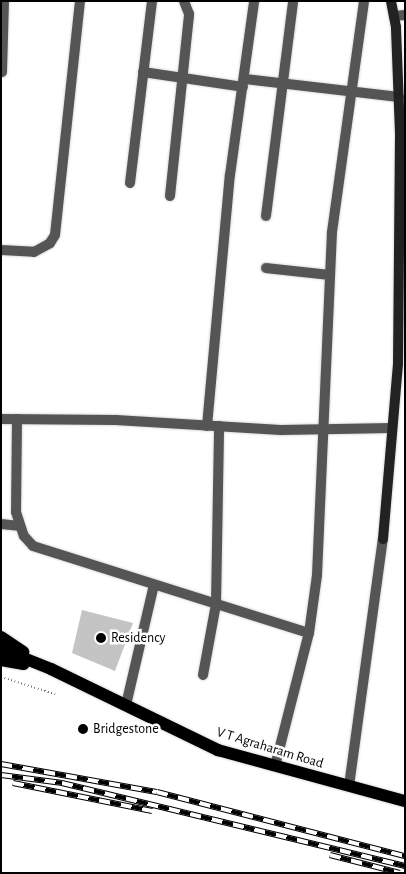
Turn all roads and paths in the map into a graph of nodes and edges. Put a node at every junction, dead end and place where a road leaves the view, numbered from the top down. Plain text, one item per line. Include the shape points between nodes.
1 (4, 1) edge
2 (80, 1) edge
3 (152, 1) edge
4 (184, 1) edge
5 (254, 1) edge
6 (293, 1) edge
7 (364, 1) edge
8 (391, 1) edge
9 (400, 16) edge
10 (2, 72) edge
11 (143, 72) junction
12 (183, 76) junction
13 (244, 83) junction
14 (281, 84) junction
15 (352, 93) junction
16 (399, 97) junction
17 (130, 183) dead end
18 (402, 186) edge
19 (170, 196) dead end
20 (266, 216) dead end
21 (402, 248) edge
22 (1, 250) edge
23 (266, 268) dead end
24 (330, 275) junction
25 (401, 347) edge
26 (1, 419) edge
27 (17, 419) junction
28 (207, 426) junction
29 (219, 426) junction
30 (392, 428) junction
31 (323, 429) junction
32 (1, 524) edge
33 (19, 526) junction
34 (154, 585) junction
35 (216, 604) junction
36 (309, 633) junction
37 (1, 638) edge
38 (1, 649) edge
39 (1, 660) edge
40 (51, 669) junction
41 (203, 675) dead end
42 (1, 677) edge
43 (55, 694) dead end
44 (126, 705) junction
45 (275, 766) junction
46 (349, 786) junction
47 (405, 801) edge

1 - 10 street
2 - 22 street via 55,235 50,243 34,252
3 - 11 street
4 - 12 street via 189,14
5 - 13 street
6 - 14 street
7 - 15 street
8 - 9 street
9 - 16 street
11 - 12 street
11 - 17 street
12 - 13 street
12 - 19 street
13 - 14 street
13 - 28 street via 230,175
14 - 15 street
14 - 20 street
15 - 16 street
15 - 24 street via 332,232
16 - 18 street
18 - 21 street
21 - 25 street
23 - 24 street
24 - 31 street
25 - 30 street
26 - 27 street
27 - 28 street
27 - 33 street via 16,512
28 - 29 street
29 - 31 street
29 - 35 street
30 - 31 street
30 - 46 street via 383,539
31 - 36 street via 317,575
32 - 33 street
33 - 34 street via 28,542 40,549
34 - 35 street
34 - 44 street
35 - 36 street
35 - 41 street
36 - 45 street
37 - 40 main road
38 - 40 main road
39 - 40 main road
40 - 44 main road, V T Agraharam Road
42 - 43 path
44 - 45 main road, V T Agraharam Road via 218,750
45 - 46 main road, V T Agraharam Road
46 - 47 main road, V T Agraharam Road

